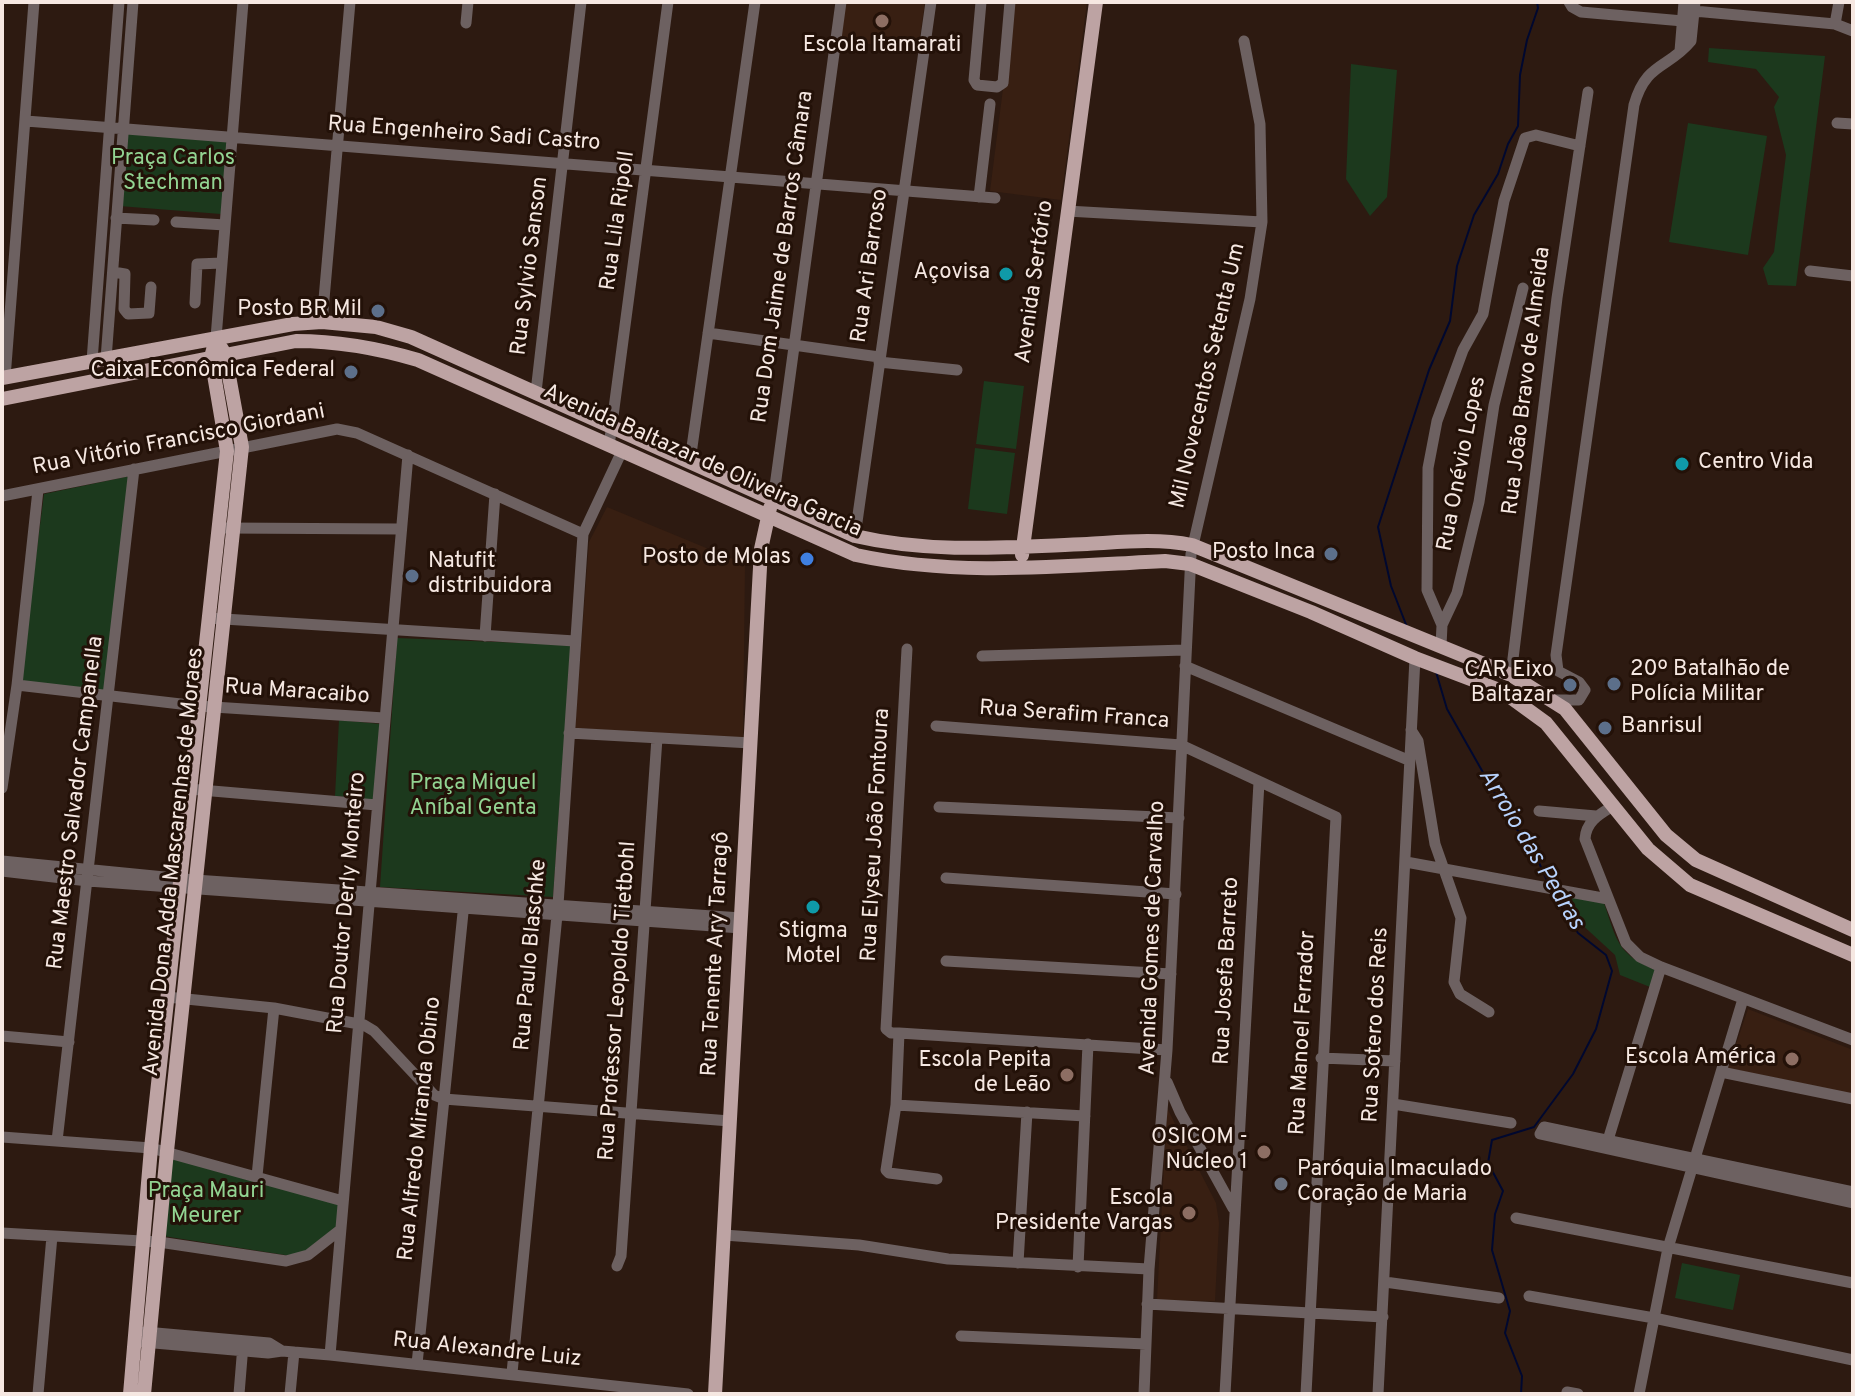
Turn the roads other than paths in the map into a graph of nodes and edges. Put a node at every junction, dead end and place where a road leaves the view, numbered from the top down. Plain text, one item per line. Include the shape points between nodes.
1 (34, 2) edge
2 (119, 2) edge
3 (133, 2) edge
4 (243, 2) edge
5 (350, 2) edge
6 (468, 2) edge
7 (581, 2) edge
8 (668, 2) edge
9 (755, 2) edge
10 (841, 2) edge
11 (931, 2) edge
12 (981, 2) edge
13 (1010, 2) edge
14 (1096, 2) edge
15 (1684, 2) edge
16 (1770, 2) edge
17 (1839, 2) edge
18 (1570, 5) edge
19 (1695, 7) edge
20 (1769, 16) junction
21 (1683, 21) junction
22 (466, 23) dead end
23 (1835, 24) junction
24 (1853, 31) edge
25 (1244, 41) dead end
26 (1680, 51) junction
27 (1588, 92) dead end
28 (990, 104) dead end
29 (26, 121) junction
30 (1837, 123) dead end
31 (1853, 124) edge
32 (116, 129) junction
33 (231, 138) junction
34 (1580, 146) junction
35 (337, 147) junction
36 (564, 162) junction
37 (646, 169) junction
38 (731, 176) junction
39 (816, 184) junction
40 (902, 191) junction
41 (979, 197) junction
42 (995, 198) dead end
43 (1067, 211) junction
44 (116, 218) junction
45 (154, 220) dead end
46 (176, 222) dead end
47 (1262, 222) junction
48 (225, 225) junction
49 (222, 263) junction
50 (1810, 271) dead end
51 (113, 272) junction
52 (1853, 276) edge
53 (151, 287) dead end
54 (1523, 288) dead end
55 (195, 303) dead end
56 (322, 322) junction
57 (708, 333) junction
58 (216, 338) junction
59 (795, 345) junction
60 (218, 356) junction
61 (99, 360) junction
62 (879, 360) junction
63 (957, 370) dead end
64 (4, 378) edge
65 (536, 392) junction
66 (2, 399) edge
67 (612, 427) junction
68 (235, 449) junction
69 (616, 449) junction
70 (408, 455) junction
71 (690, 461) junction
72 (134, 469) junction
73 (38, 490) junction
74 (495, 494) junction
75 (2, 496) edge
76 (773, 501) junction
77 (767, 516) junction
78 (226, 528) junction
79 (400, 529) junction
80 (583, 534) junction
81 (855, 536) junction
82 (1193, 538) junction
83 (1024, 546) junction
84 (1190, 564) junction
85 (1022, 568) junction
86 (216, 619) junction
87 (1442, 625) junction
88 (392, 631) junction
89 (485, 636) junction
90 (575, 641) junction
91 (1441, 646) junction
92 (907, 649) dead end
93 (1185, 650) junction
94 (982, 656) dead end
95 (1418, 659) junction
96 (1185, 666) junction
97 (1511, 675) junction
98 (17, 685) junction
99 (110, 697) junction
100 (1555, 700) junction
101 (206, 707) junction
102 (384, 718) junction
103 (936, 726) dead end
104 (1411, 730) junction
105 (569, 733) junction
106 (657, 738) junction
107 (751, 743) junction
108 (1181, 745) junction
109 (1408, 760) junction
110 (1259, 782) junction
111 (2, 788) edge
112 (197, 790) junction
113 (377, 805) junction
114 (1613, 806) junction
115 (939, 807) dead end
116 (1539, 811) dead end
117 (1596, 816) junction
118 (1336, 817) joint
119 (1179, 818) junction
120 (2, 861) edge
121 (1406, 862) junction
122 (1444, 869) junction
123 (2, 871) edge
124 (89, 876) junction
125 (946, 878) dead end
126 (187, 884) junction
127 (1176, 894) junction
128 (369, 897) junction
129 (1608, 899) junction
130 (464, 904) junction
131 (558, 911) junction
132 (645, 916) junction
133 (741, 923) junction
134 (1853, 930) edge
135 (1853, 955) edge
136 (946, 961) dead end
137 (1661, 967) junction
138 (1171, 974) junction
139 (167, 997) junction
140 (183, 998) junction
141 (1743, 999) junction
142 (274, 1008) junction
143 (1489, 1012) dead end
144 (358, 1023) junction
145 (899, 1033) junction
146 (2, 1036) edge
147 (1853, 1040) edge
148 (69, 1042) junction
149 (1088, 1044) junction
150 (1167, 1050) junction
151 (1321, 1058) junction
152 (1395, 1061) junction
153 (1721, 1072) junction
154 (1165, 1077) junction
155 (444, 1099) junction
156 (1853, 1099) edge
157 (1393, 1104) junction
158 (539, 1105) junction
159 (896, 1105) junction
160 (631, 1112) junction
161 (1027, 1112) junction
162 (1085, 1116) junction
163 (730, 1121) junction
164 (1511, 1123) dead end
165 (2, 1137) edge
166 (1608, 1140) junction
167 (57, 1141) junction
168 (151, 1148) junction
169 (167, 1151) junction
170 (1237, 1162) junction
171 (1691, 1164) junction
172 (1216, 1175) junction
173 (257, 1176) junction
174 (937, 1179) dead end
175 (1853, 1192) edge
176 (343, 1201) junction
177 (1853, 1203) edge
178 (1234, 1212) junction
179 (1516, 1218) dead end
180 (340, 1230) junction
181 (2, 1233) edge
182 (724, 1235) junction
183 (52, 1236) junction
184 (143, 1241) junction
185 (159, 1242) junction
186 (1668, 1248) junction
187 (1018, 1263) junction
188 (617, 1266) dead end
189 (1078, 1267) junction
190 (1149, 1269) junction
191 (1385, 1282) junction
192 (1853, 1283) edge
193 (1529, 1296) dead end
194 (1499, 1298) dead end
195 (1147, 1304) junction
196 (1229, 1307) junction
197 (1310, 1314) junction
198 (1383, 1317) junction
199 (1654, 1318) junction
200 (961, 1336) dead end
201 (142, 1337) junction
202 (1146, 1344) junction
203 (243, 1346) junction
204 (288, 1351) junction
205 (330, 1355) junction
206 (1853, 1360) edge
207 (417, 1364) junction
208 (512, 1373) junction
209 (38, 1394) edge
210 (130, 1394) edge
211 (144, 1394) edge
212 (239, 1394) edge
213 (290, 1394) edge
214 (688, 1394) edge
215 (715, 1394) edge
216 (1144, 1394) edge
217 (1225, 1394) edge
218 (1306, 1394) edge
219 (1378, 1394) edge
220 (1639, 1394) edge

1 - 29 street
2 - 32 street
3 - 32 street
4 - 33 street
5 - 35 street
6 - 22 street
7 - 36 street, Rua Sylvio Sanson
8 - 37 street, Rua Lila Ripoll
9 - 38 street
10 - 39 street, Rua Dom Jaime de Barros Câmara
11 - 40 street, Rua Ari Barroso
12 - 13 street via 974,80 997,87 1003,83
14 - 43 main road, Avenida Sertório
15 - 21 street
16 - 20 street
17 - 23 street
18 - 21 street via 1581,12
19 - 20 street
19 - 26 street via 1691,41
20 - 23 street
21 - 26 street
23 - 24 street
25 - 47 street, Mil Novecentos Setenta Um via 1260,124
26 - 100 street via 1650,73 1634,105 1555,662 1558,671 1585,690 1579,700
27 - 34 street, Rua João Bravo de Almeida
28 - 41 street
29 - 32 street, Rua Engenheiro Sadi Castro
29 - 64 street
30 - 31 street
32 - 33 street, Rua Engenheiro Sadi Castro
32 - 44 street
32 - 61 street
33 - 35 street, Rua Engenheiro Sadi Castro
33 - 48 street
34 - 87 street via 1536,135 1524,142 1504,201 1483,314 1442,407 1428,468 1427,590
34 - 97 street, Rua João Bravo de Almeida
35 - 36 street, Rua Engenheiro Sadi Castro
35 - 56 street
36 - 37 street, Rua Engenheiro Sadi Castro
36 - 65 street, Rua Sylvio Sanson
37 - 38 street, Rua Engenheiro Sadi Castro
37 - 67 street, Rua Lila Ripoll
38 - 39 street, Rua Engenheiro Sadi Castro
38 - 57 street
39 - 40 street, Rua Engenheiro Sadi Castro
39 - 59 street, Rua Dom Jaime de Barros Câmara
40 - 41 street, Rua Engenheiro Sadi Castro
40 - 62 street, Rua Ari Barroso
41 - 42 street, Rua Engenheiro Sadi Castro
43 - 47 street
43 - 83 main road, Avenida Sertório
44 - 45 street
44 - 51 street
46 - 48 street
47 - 82 street, Mil Novecentos Setenta Um via 1250,299
48 - 49 street
49 - 55 street via 197,264
49 - 58 street
50 - 52 street
51 - 53 street via 125,274 128,314 149,313
51 - 61 street
54 - 87 street, Rua Onévio Lopes via 1494,405 1479,502 1457,593
56 - 58 main road, Avenida Baltazar de Oliveira Garcia
56 - 65 main road, Avenida Baltazar de Oliveira Garcia via 376,327 411,337
57 - 59 street
57 - 71 street
58 - 60 main road
58 - 61 main road, Avenida Baltazar de Oliveira Garcia
59 - 62 street
59 - 76 street, Rua Dom Jaime de Barros Câmara
60 - 66 main road, Avenida Baltazar de Oliveira Garcia
60 - 68 main road, Avenida Dona Adda Mascarenhas de Moraes
60 - 69 main road, Avenida Baltazar de Oliveira Garcia via 296,341 373,346 418,360
61 - 64 main road, Avenida Baltazar de Oliveira Garcia
62 - 63 street
62 - 81 street, Rua Ari Barroso
65 - 67 main road, Avenida Baltazar de Oliveira Garcia
67 - 69 street, Rua Lila Ripoll
67 - 71 main road, Avenida Baltazar de Oliveira Garcia
68 - 70 street, Rua Vitório Francisco Giordani via 337,429
68 - 72 street, Rua Vitório Francisco Giordani
68 - 78 main road, Avenida Dona Adda Mascarenhas de Moraes
69 - 77 main road, Avenida Baltazar de Oliveira Garcia
69 - 80 street, Rua Paulo Blaschke
70 - 74 street, Rua Vitório Francisco Giordani
70 - 79 street, Rua Doutor Derly Monteiro
71 - 76 main road, Avenida Baltazar de Oliveira Garcia
72 - 73 street, Rua Vitório Francisco Giordani
72 - 99 street, Rua Maestro Salvador Campanella
73 - 75 street, Rua Vitório Francisco Giordani
73 - 98 street
74 - 80 street, Rua Vitório Francisco Giordani
74 - 89 street
76 - 77 main road, Rua Dom Jaime de Barros Câmara
76 - 81 main road, Avenida Baltazar de Oliveira Garcia
77 - 85 main road, Avenida Baltazar de Oliveira Garcia via 856,555 885,561
77 - 107 main road, Rua Tenente Ary Tarragô
78 - 79 street
78 - 86 main road, Avenida Dona Adda Mascarenhas de Moraes
79 - 88 street, Rua Doutor Derly Monteiro
80 - 90 street, Rua Paulo Blaschke
81 - 83 main road, Avenida Baltazar de Oliveira Garcia via 941,548
82 - 83 main road, Avenida Baltazar de Oliveira Garcia
82 - 84 street, Mil Novecentos Setenta Um
82 - 91 main road, Avenida Baltazar de Oliveira Garcia
83 - 85 main road, Avenida Sertório
84 - 85 main road, Avenida Baltazar de Oliveira Garcia
84 - 93 street, Avenida Gomes de Carvalho
84 - 95 main road, Avenida Baltazar de Oliveira Garcia
86 - 88 street
86 - 101 main road, Avenida Dona Adda Mascarenhas de Moraes
87 - 91 street, Rua Onévio Lopes
88 - 89 street
88 - 102 street, Rua Doutor Derly Monteiro
89 - 90 street
90 - 105 street, Rua Paulo Blaschke
91 - 97 main road, Avenida Baltazar de Oliveira Garcia
92 - 145 street, Rua Elyseu João Fontoura via 886,1022 888,1031
93 - 94 street
93 - 96 street, Avenida Gomes de Carvalho
95 - 104 street, Rua Sotero dos Reis
95 - 114 main road, Avenida Baltazar de Oliveira Garcia via 1502,691 1546,723
96 - 108 street, Avenida Gomes de Carvalho
96 - 109 street
97 - 100 main road, Avenida Baltazar de Oliveira Garcia
98 - 99 street, Rua Maracaibo
98 - 111 street
99 - 101 street, Rua Maracaibo
99 - 124 street, Rua Maestro Salvador Campanella
100 - 134 main road, Avenida Baltazar de Oliveira Garcia via 1666,835 1696,860
101 - 102 street, Rua Maracaibo
101 - 112 main road, Avenida Dona Adda Mascarenhas de Moraes
102 - 113 street, Rua Doutor Derly Monteiro
103 - 108 street, Rua Serafim Franca
104 - 109 street, Rua Sotero dos Reis
104 - 122 street via 1418,741
105 - 106 street
105 - 131 street, Rua Paulo Blaschke
106 - 107 street
106 - 132 street, Rua Professor Leopoldo Tietbohl
107 - 133 main road, Rua Tenente Ary Tarragô
108 - 110 street, Rua Serafim Franca
108 - 119 street, Avenida Gomes de Carvalho
109 - 121 street, Rua Sotero dos Reis
110 - 118 street, Rua Serafim Franca
110 - 170 street, Rua Josefa Barreto
112 - 113 street
112 - 126 main road, Avenida Dona Adda Mascarenhas de Moraes
113 - 128 street, Rua Doutor Derly Monteiro
114 - 117 street
114 - 135 main road, Avenida Baltazar de Oliveira Garcia via 1648,849 1690,885
115 - 119 street
116 - 117 street
117 - 129 street via 1585,839
118 - 151 street, Rua Manoel Ferrador
119 - 127 street, Avenida Gomes de Carvalho
120 - 124 street
121 - 122 street
121 - 152 street, Rua Sotero dos Reis
122 - 129 street
122 - 143 street via 1461,918 1454,982 1460,994
123 - 124 street
124 - 126 street
124 - 148 street, Rua Maestro Salvador Campanella
125 - 127 street
126 - 128 street
126 - 139 main road, Avenida Dona Adda Mascarenhas de Moraes
126 - 140 main road, Avenida Dona Adda Mascarenhas de Moraes
127 - 138 street, Avenida Gomes de Carvalho
128 - 130 street
128 - 144 street, Rua Doutor Derly Monteiro
129 - 137 street via 1632,950
130 - 131 street
130 - 155 street, Rua Alfredo Miranda Obino
131 - 132 street
131 - 158 street, Rua Paulo Blaschke
132 - 133 street
132 - 160 street, Rua Professor Leopoldo Tietbohl
133 - 163 main road, Rua Tenente Ary Tarragô
136 - 138 street
137 - 141 street
137 - 166 street
138 - 150 street, Avenida Gomes de Carvalho
139 - 140 street
139 - 168 main road, Avenida Dona Adda Mascarenhas de Moraes
140 - 142 street
140 - 169 main road, Avenida Dona Adda Mascarenhas de Moraes
141 - 147 street
141 - 153 street
142 - 144 street
142 - 173 street
144 - 155 street via 374,1031 431,1092
144 - 176 street, Rua Doutor Derly Monteiro
145 - 149 street
145 - 159 street
146 - 148 street
148 - 167 street, Rua Maestro Salvador Campanella
149 - 150 street
149 - 162 street
150 - 154 street, Avenida Gomes de Carvalho
151 - 152 street
151 - 197 street, Rua Manoel Ferrador
152 - 157 street, Rua Sotero dos Reis
153 - 156 street
153 - 171 street
154 - 172 street, Avenida Gomes de Carvalho
154 - 190 street
155 - 158 street
155 - 207 street, Rua Alfredo Miranda Obino
157 - 164 street
157 - 191 street, Rua Sotero dos Reis
158 - 160 street
158 - 208 street, Rua Paulo Blaschke
159 - 161 street
159 - 174 street via 886,1170
160 - 163 street
160 - 188 street, Rua Professor Leopoldo Tietbohl
161 - 162 street
161 - 187 street
162 - 189 street
163 - 182 main road, Rua Tenente Ary Tarragô
165 - 167 street
166 - 171 street
166 - 171 street via 1544,1127 1540,1135
167 - 168 street
168 - 169 street
168 - 184 main road, Avenida Dona Adda Mascarenhas de Moraes
169 - 173 street
169 - 185 main road, Avenida Dona Adda Mascarenhas de Moraes
170 - 172 street
170 - 178 street, Rua Josefa Barreto
171 - 175 street
171 - 177 street
171 - 186 street
172 - 178 street, Avenida Gomes de Carvalho
173 - 176 street
176 - 180 street, Rua Doutor Derly Monteiro
178 - 196 street, Avenida Gomes de Carvalho
179 - 186 street
180 - 185 street via 293,1261
180 - 205 street, Rua Doutor Derly Monteiro
181 - 183 street
182 - 187 street
182 - 215 main road, Rua Tenente Ary Tarragô
183 - 184 street
183 - 209 street
184 - 185 street
184 - 201 main road, Avenida Dona Adda Mascarenhas de Moraes
185 - 201 main road, Avenida Dona Adda Mascarenhas de Moraes
186 - 192 street
186 - 199 street
187 - 189 street
189 - 190 street
190 - 195 street
191 - 194 street
191 - 198 street, Rua Sotero dos Reis
193 - 199 street
195 - 196 street
195 - 202 street
196 - 197 street
196 - 217 street, Avenida Gomes de Carvalho
197 - 198 street
197 - 218 street, Rua Manoel Ferrador
198 - 219 street, Rua Sotero dos Reis
199 - 206 street
199 - 220 street
200 - 202 street
201 - 203 street, Rua Alexandre Luiz
201 - 210 main road, Avenida Dona Adda Mascarenhas de Moraes
201 - 211 main road, Avenida Dona Adda Mascarenhas de Moraes
202 - 216 street
203 - 204 street, Rua Alexandre Luiz
203 - 212 street
204 - 205 street, Rua Alexandre Luiz
204 - 213 street
205 - 207 street, Rua Alexandre Luiz
207 - 208 street, Rua Alexandre Luiz
208 - 214 street, Rua Alexandre Luiz

